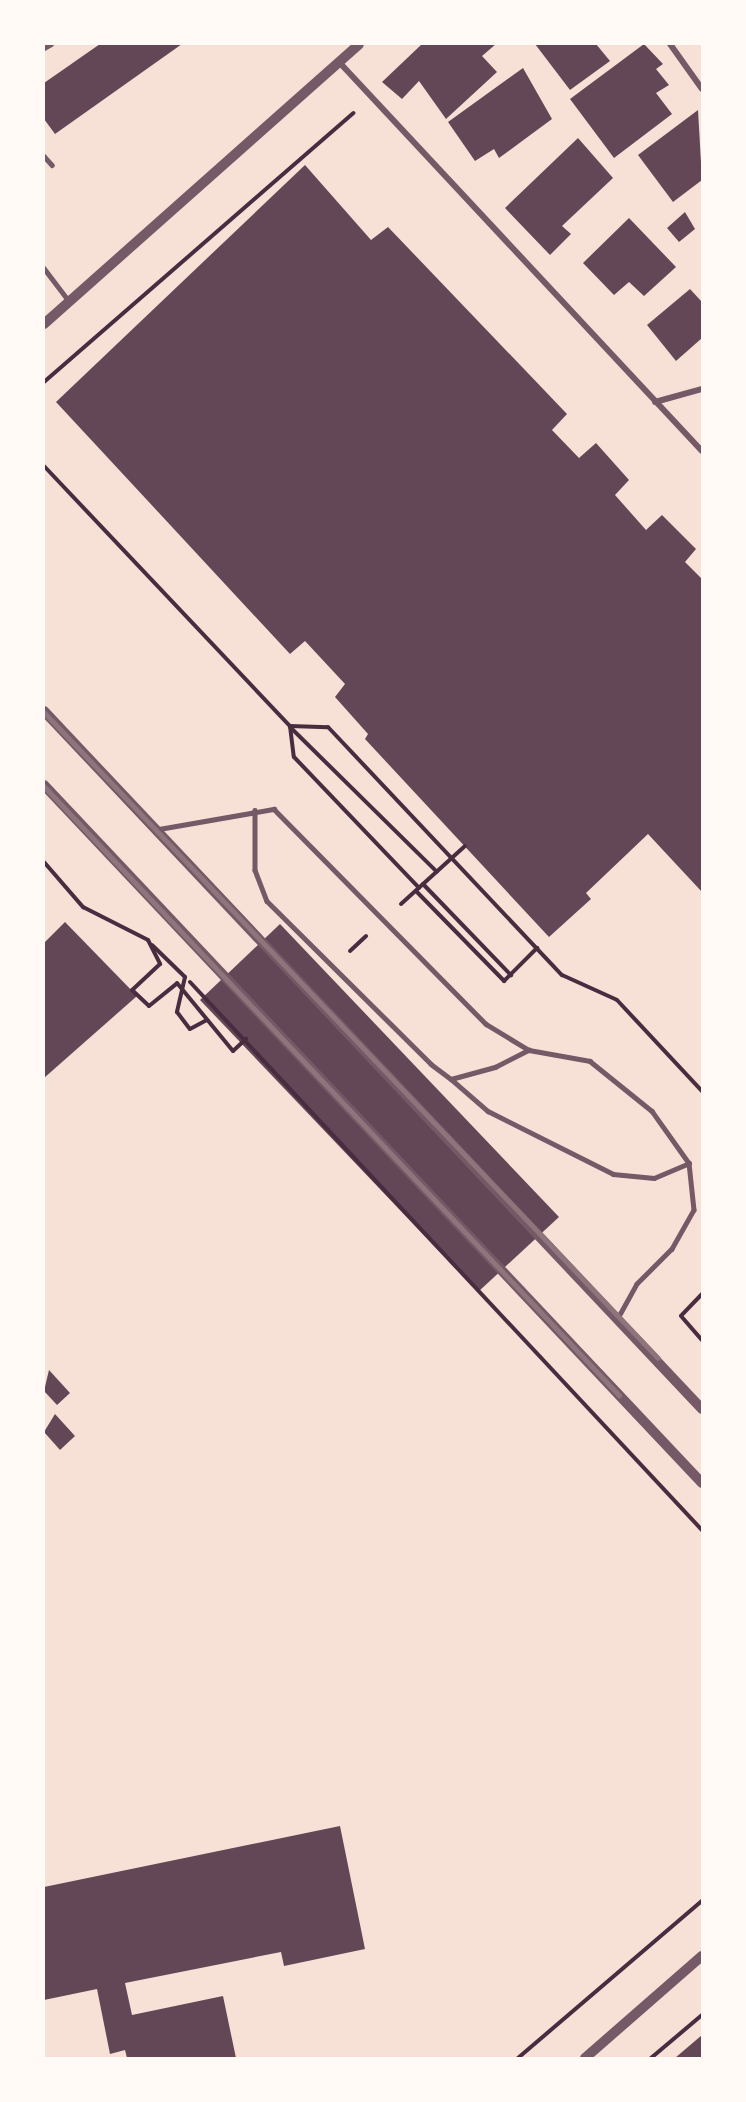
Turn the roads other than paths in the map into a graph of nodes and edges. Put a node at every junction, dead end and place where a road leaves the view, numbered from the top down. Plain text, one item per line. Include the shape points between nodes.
1 (51, 44) edge
2 (359, 44) edge
3 (670, 44) edge
4 (44, 48) edge
5 (339, 62) junction
6 (702, 89) edge
7 (44, 156) edge
8 (52, 165) dead end
9 (44, 268) edge
10 (69, 301) junction
11 (44, 324) edge
12 (702, 389) edge
13 (654, 402) junction
14 (702, 451) edge
15 (44, 711) edge
16 (44, 785) edge
17 (255, 810) junction
18 (159, 829) junction
19 (529, 1050) junction
20 (451, 1080) junction
21 (688, 1163) junction
22 (618, 1318) junction
23 (702, 1409) edge
24 (702, 1482) edge
25 (702, 1956) edge
26 (585, 2058) edge

1 - 4 lane
2 - 5 street
3 - 6 street
5 - 10 street
5 - 13 street
7 - 8 lane
9 - 10 lane
10 - 11 street
12 - 13 street
13 - 14 street
15 - 18 street
16 - 24 street
17 - 18 lane via 208,824
17 - 19 lane via 274,809 290,823 486,1024
17 - 20 lane via 255,870 267,902
18 - 22 street
19 - 20 lane via 495,1067
19 - 21 lane via 590,1061 652,1111
20 - 21 lane via 488,1111 613,1174 654,1178
21 - 22 lane via 694,1210 672,1250 637,1284
22 - 23 street
25 - 26 street

